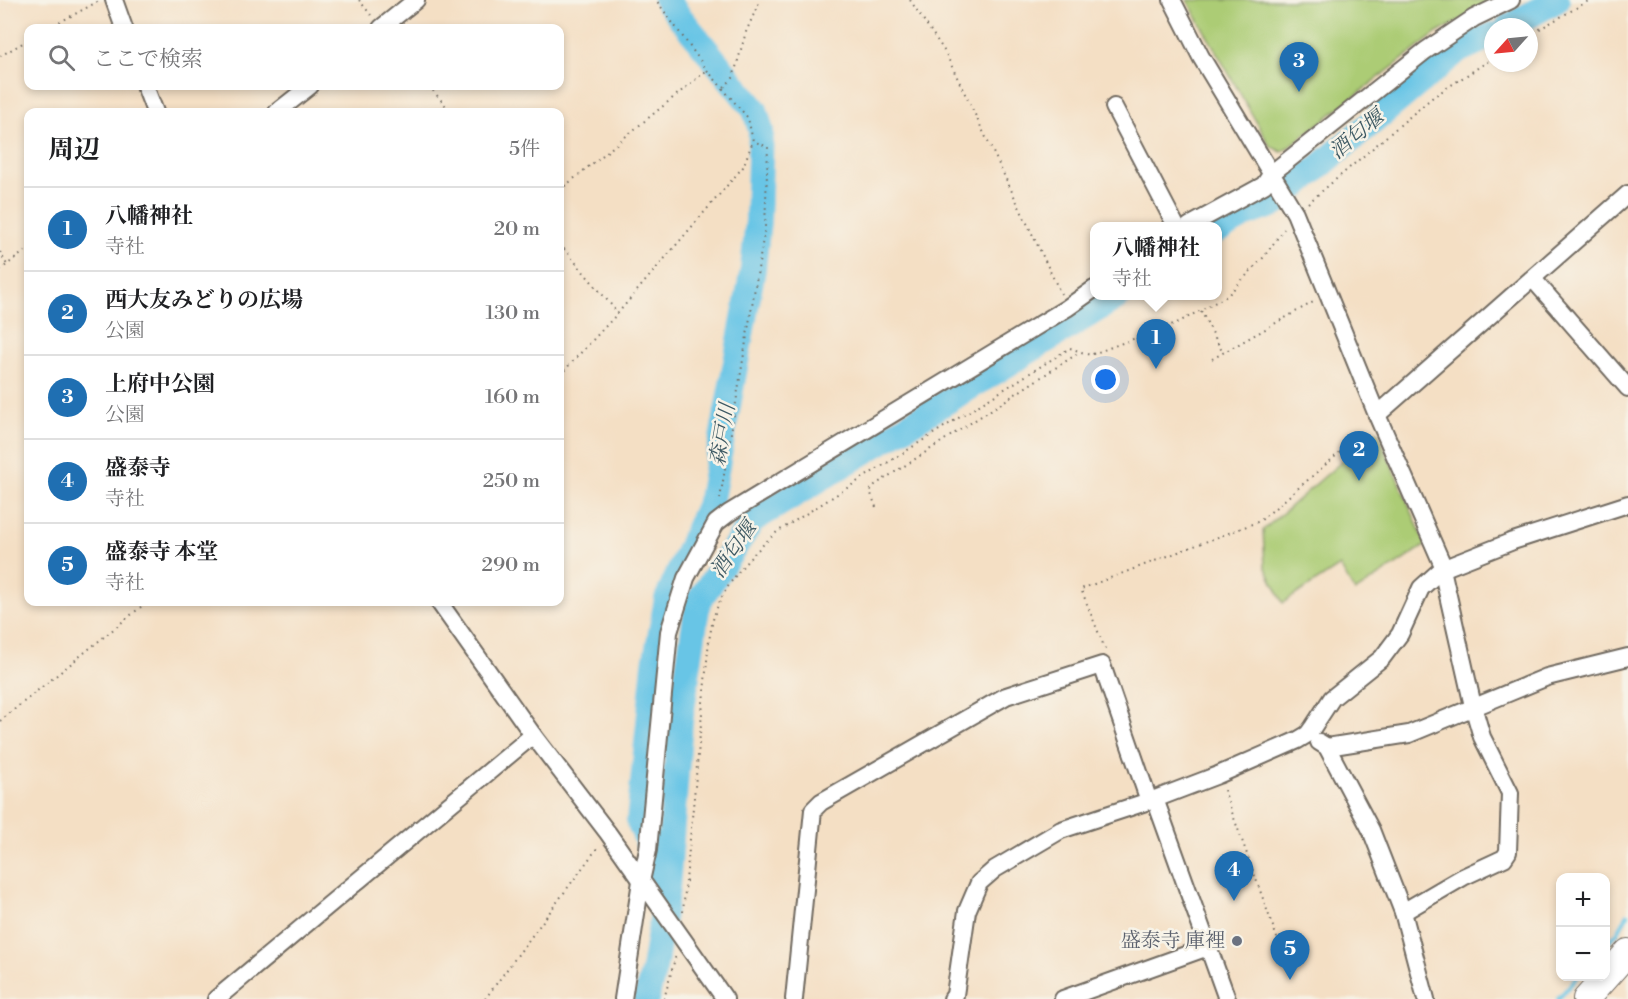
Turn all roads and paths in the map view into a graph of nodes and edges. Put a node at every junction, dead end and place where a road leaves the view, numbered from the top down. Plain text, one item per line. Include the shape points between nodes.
1 (101, 0) edge
2 (114, 0) edge
3 (359, 0) edge
4 (416, 0) edge
5 (656, 0) edge
6 (760, 0) edge
7 (910, 0) edge
8 (1172, 0) edge
9 (1511, 0) edge
10 (1590, 0) edge
11 (56, 24) edge
12 (123, 24) edge
13 (378, 24) edge
14 (386, 24) edge
15 (1538, 29) edge
16 (24, 42) edge
17 (0, 56) edge
18 (1484, 64) edge
19 (707, 70) junction
20 (723, 88) junction
21 (147, 90) edge
22 (305, 90) edge
23 (432, 90) edge
24 (1114, 107) dead end
25 (153, 108) edge
26 (282, 108) edge
27 (448, 108) edge
28 (753, 141) junction
29 (1272, 173) junction
30 (564, 187) edge
31 (1628, 194) edge
32 (1295, 213) junction
33 (1174, 222) edge
34 (1196, 222) edge
35 (564, 249) edge
36 (0, 252) edge
37 (24, 252) edge
38 (7, 265) junction
39 (0, 270) edge
40 (1533, 279) junction
41 (1090, 292) edge
42 (1328, 294) junction
43 (1222, 299) edge
44 (1219, 300) edge
45 (1067, 308) junction
46 (1200, 310) junction
47 (618, 313) junction
48 (1080, 351) junction
49 (1223, 353) junction
50 (1212, 360) dead end
51 (564, 371) edge
52 (1628, 388) edge
53 (1378, 417) junction
54 (1628, 504) edge
55 (876, 507) dead end
56 (716, 523) junction
57 (1443, 568) junction
58 (142, 606) edge
59 (442, 606) edge
60 (1628, 657) edge
61 (1102, 665) junction
62 (1473, 706) junction
63 (0, 722) edge
64 (1308, 734) junction
65 (533, 735) junction
66 (1327, 747) junction
67 (1218, 775) junction
68 (1152, 800) junction
69 (608, 833) junction
70 (641, 881) junction
71 (1403, 912) junction
72 (681, 937) junction
73 (1208, 947) junction
74 (1628, 952) edge
75 (1286, 963) dead end
76 (216, 999) edge
77 (485, 999) edge
78 (623, 999) edge
79 (664, 999) edge
80 (724, 999) edge
81 (794, 999) edge
82 (952, 999) edge
83 (1063, 999) edge
84 (1227, 999) edge
85 (1426, 999) edge
86 (1586, 999) edge

1 - 11 path
2 - 12 street
3 - 13 path
4 - 14 street
5 - 19 path
6 - 20 path via 733,78
7 - 45 path via 945,52
8 - 29 street via 1201,57
9 - 29 street via 1474,18 1425,51
10 - 15 path
16 - 17 path
18 - 32 path via 1433,98
19 - 20 path
19 - 30 path
20 - 28 path via 748,118
21 - 25 street
22 - 26 street
23 - 27 path
24 - 33 street
28 - 47 path via 743,167
28 - 56 path via 768,147 765,227
29 - 32 street
29 - 34 street via 1264,185
31 - 40 street
32 - 42 street
32 - 43 path via 1263,258
35 - 47 path
36 - 38 path
37 - 38 path
38 - 39 path
40 - 52 street
40 - 53 street
41 - 45 street
42 - 49 path
42 - 53 street
44 - 46 path
45 - 56 street
46 - 48 path via 1179,322 1090,354
46 - 49 path
47 - 51 path
48 - 55 path via 875,485 870,491
48 - 72 path via 1070,348 777,532 739,571 714,614 709,640
49 - 50 path
53 - 57 street
53 - 61 path via 1260,521 1081,590 1106,651 1107,661
54 - 57 street
56 - 70 street via 686,578 669,632 648,850
57 - 62 street
57 - 64 street via 1421,588 1400,634 1382,658 1332,698
58 - 63 path
59 - 65 street
60 - 62 street via 1546,676
61 - 68 street
61 - 81 street via 1006,696 816,806 811,818
62 - 66 street via 1409,734
62 - 71 street via 1482,737 1510,793 1508,852 1504,858
64 - 66 street
64 - 67 street
65 - 69 street
65 - 76 street
66 - 71 street via 1371,830
67 - 68 street
67 - 75 path
68 - 73 street
68 - 82 street via 1061,830 995,869 979,883 967,911
69 - 70 street
69 - 77 path
70 - 72 street
70 - 78 street
71 - 85 street
72 - 79 path
72 - 80 street
73 - 83 street
73 - 84 street
74 - 86 highway

